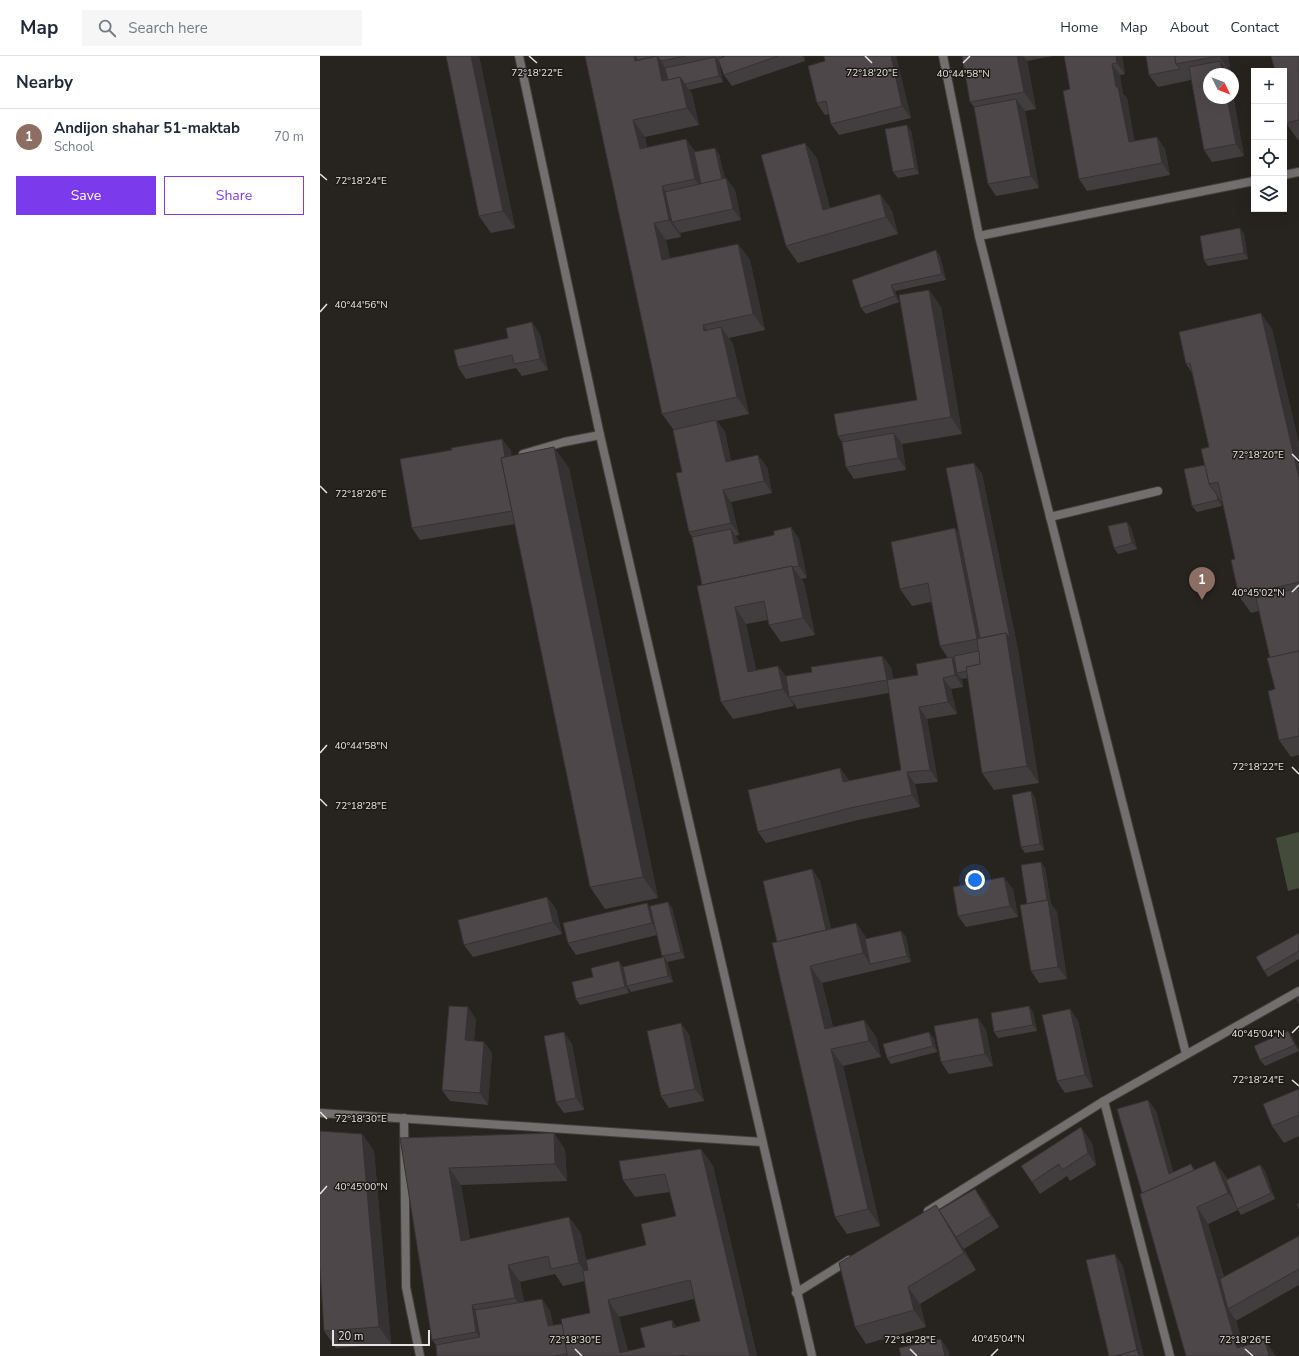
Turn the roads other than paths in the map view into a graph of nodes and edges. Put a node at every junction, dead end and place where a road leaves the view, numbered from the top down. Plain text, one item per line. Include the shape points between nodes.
1 (519, 56) edge
2 (943, 56) edge
3 (1299, 172) edge
4 (1287, 175) edge
5 (1251, 182) edge
6 (979, 236) junction
7 (600, 435) junction
8 (522, 454) edge
9 (1158, 491) dead end
10 (1050, 517) junction
11 (1299, 991) edge
12 (1186, 1054) junction
13 (1104, 1101) junction
14 (320, 1113) edge
15 (404, 1118) junction
16 (762, 1142) junction
17 (923, 1214) edge
18 (857, 1256) edge
19 (796, 1293) junction
20 (420, 1356) edge
21 (812, 1356) edge
22 (1170, 1356) edge

1 - 7 street
2 - 6 street
3 - 4 street
5 - 6 street
6 - 10 street
7 - 8 street
7 - 16 street
9 - 10 street
10 - 12 street
11 - 12 street
12 - 13 street
13 - 17 street
13 - 22 street
14 - 15 street
15 - 16 street
15 - 20 street via 406,1287
16 - 19 street
18 - 19 street
19 - 21 street

